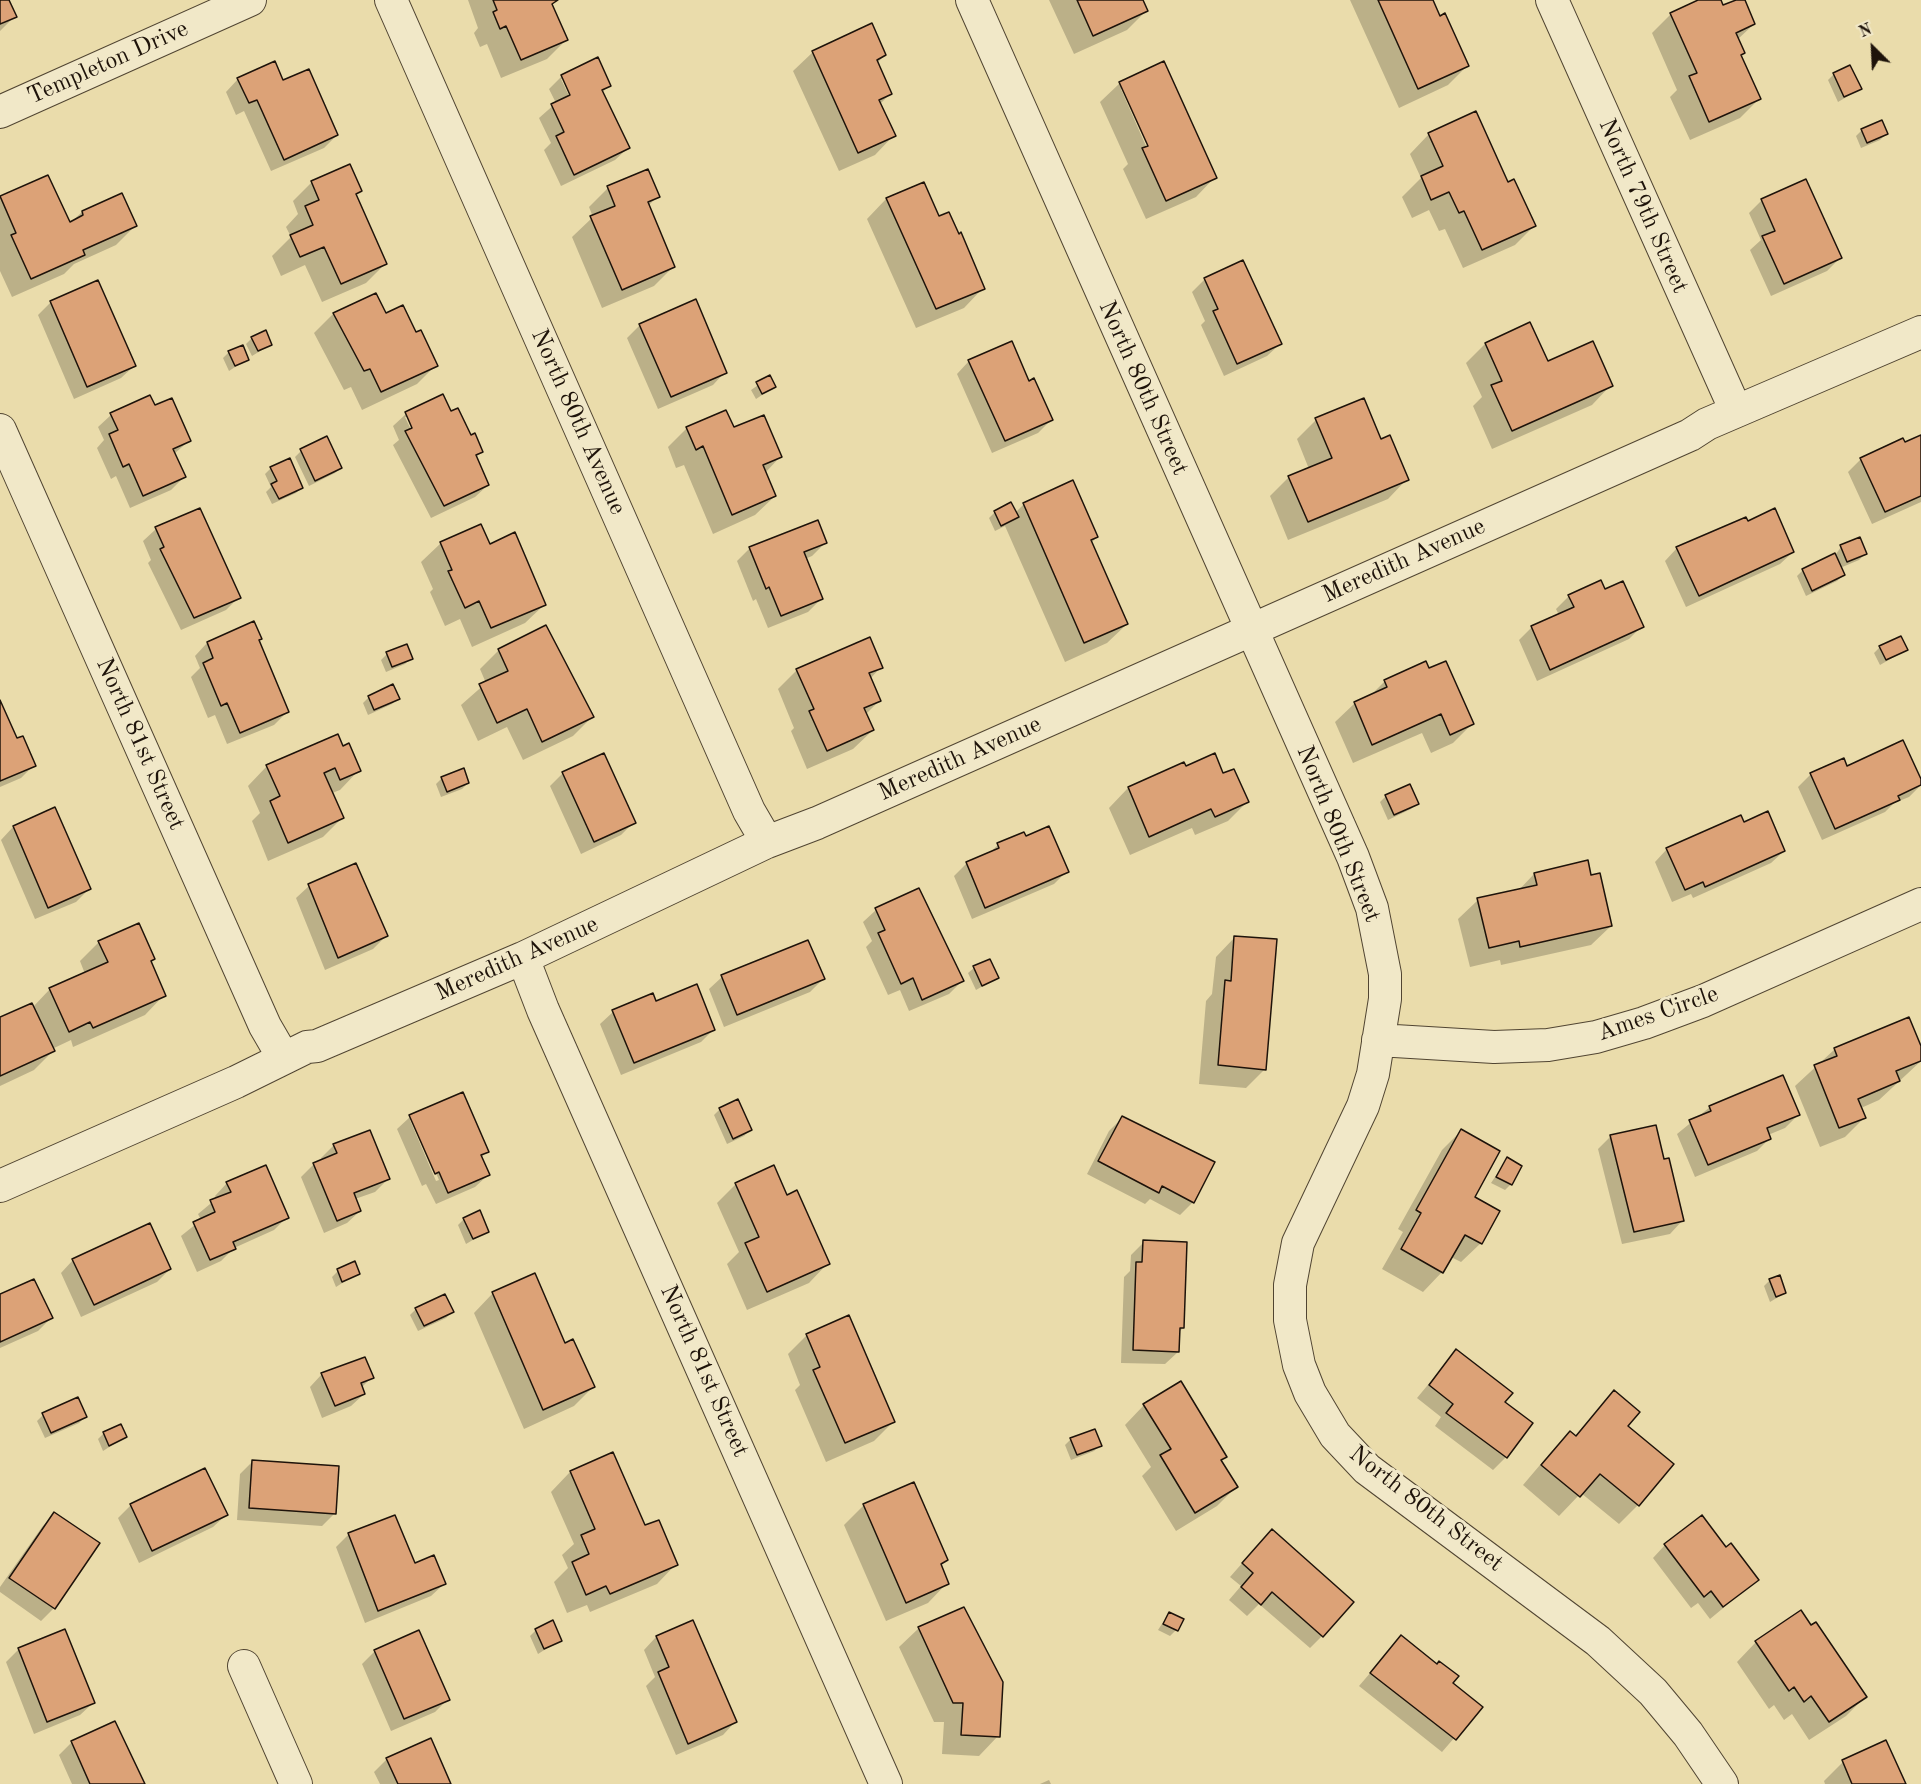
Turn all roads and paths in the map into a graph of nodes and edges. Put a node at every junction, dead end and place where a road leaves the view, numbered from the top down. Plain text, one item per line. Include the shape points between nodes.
1 (250, 0) edge
2 (391, 0) edge
3 (972, 0) edge
4 (1552, 0) edge
5 (0, 112) edge
6 (1921, 332) edge
7 (1736, 411) junction
8 (0, 430) edge
9 (1250, 629) junction
10 (767, 842) junction
11 (1921, 904) edge
12 (523, 958) junction
13 (1378, 1040) junction
14 (283, 1057) junction
15 (0, 1186) edge
16 (244, 1666) dead end
17 (296, 1784) edge
18 (886, 1784) edge
19 (1722, 1784) edge

1 - 5 street, Templeton Drive
2 - 10 street, North 80th Avenue via 749,810
3 - 9 street, North 80th Street
4 - 7 street, North 79th Street
6 - 7 street, Meredith Avenue
7 - 9 street, Meredith Avenue via 1690,435
8 - 14 street, North 81st Street via 265,1026
9 - 10 street, Meredith Avenue via 828,819
9 - 13 street, North 80th Street via 1372,908 1384,974
10 - 12 street, Meredith Avenue
11 - 13 street, Ames Circle via 1703,1000 1596,1036 1548,1045 1494,1047
12 - 14 street, Meredith Avenue
12 - 18 street, North 81st Street
13 - 19 street, North 80th Street via 1363,1106 1302,1234 1290,1285 1290,1320 1299,1365 1310,1393 1335,1435 1366,1468 1598,1641 1653,1692
14 - 15 street, Meredith Avenue via 236,1082
16 - 17 street

